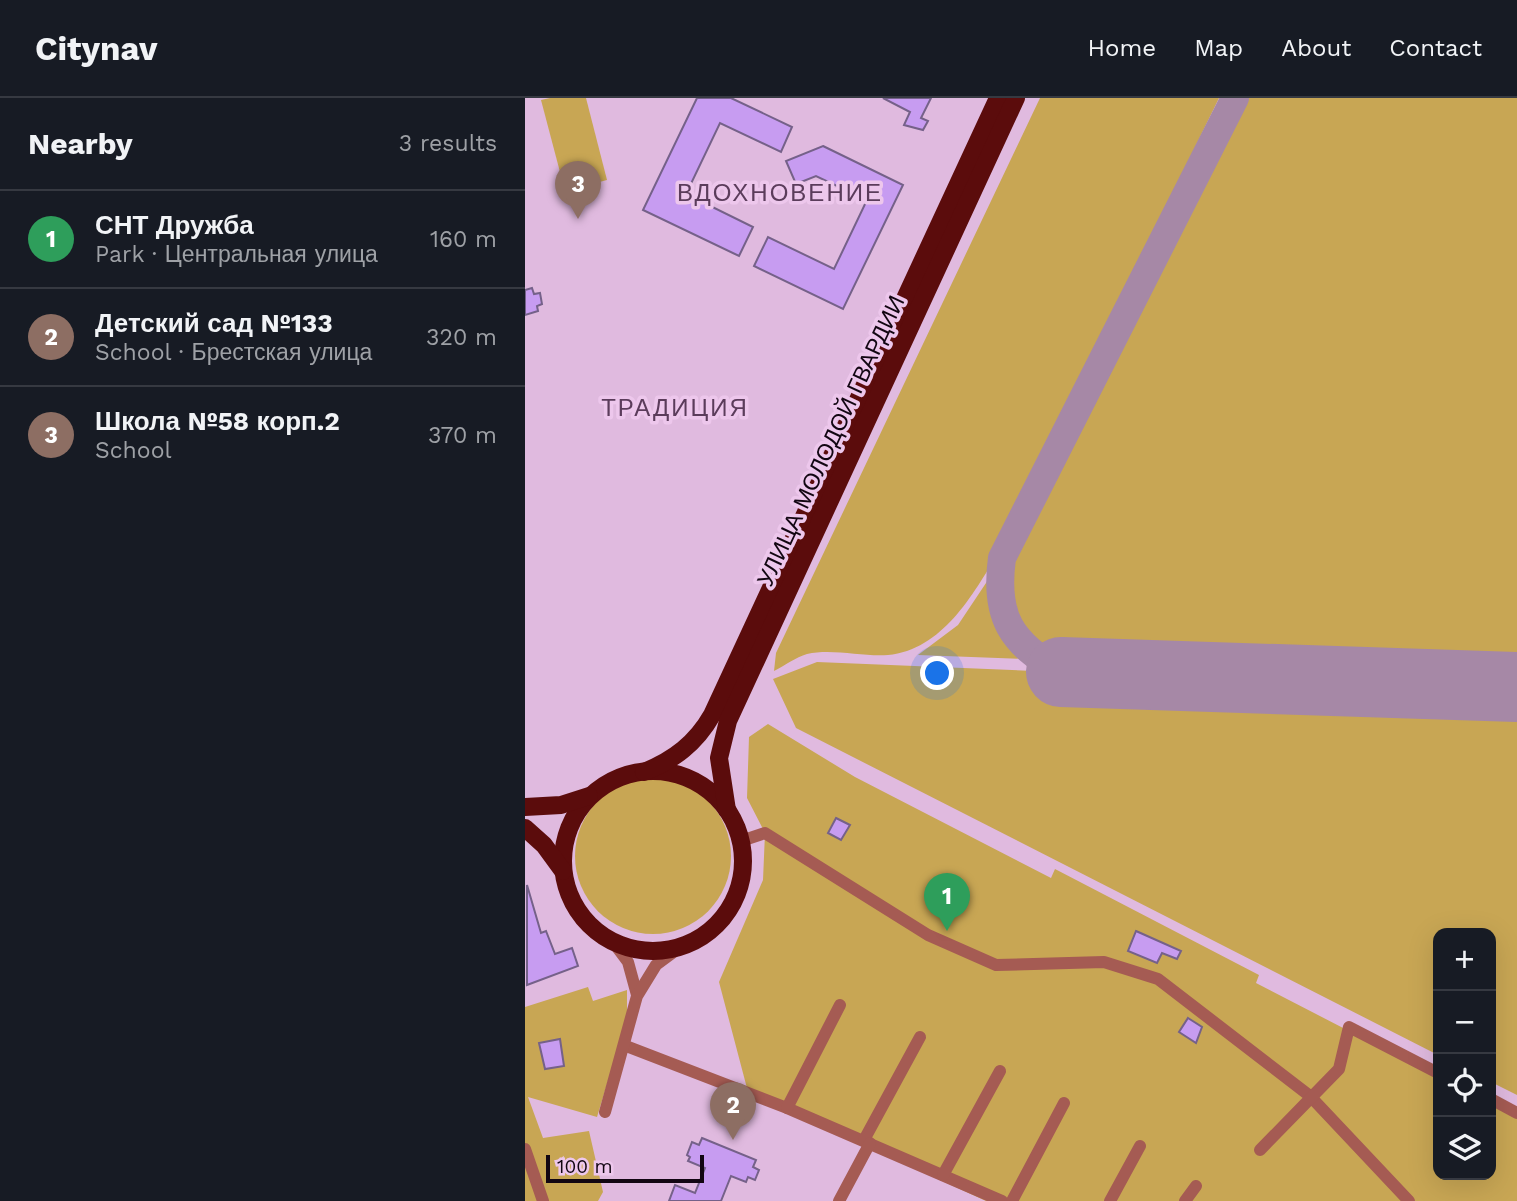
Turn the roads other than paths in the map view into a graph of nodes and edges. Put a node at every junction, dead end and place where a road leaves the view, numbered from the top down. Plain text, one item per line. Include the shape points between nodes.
1 (998, 98) edge
2 (1016, 98) edge
3 (644, 772) junction
4 (593, 794) junction
5 (525, 807) edge
6 (727, 810) junction
7 (525, 828) edge
8 (741, 841) junction
9 (563, 871) junction
10 (613, 942) junction
11 (679, 948) junction
12 (637, 996) junction
13 (840, 1004) dead end
14 (920, 1037) dead end
15 (626, 1046) junction
16 (1433, 1070) edge
17 (1000, 1071) dead end
18 (1310, 1096) junction
19 (1496, 1102) edge
20 (1064, 1103) dead end
21 (787, 1108) junction
22 (605, 1112) dead end
23 (1517, 1113) edge
24 (867, 1142) junction
25 (1140, 1146) dead end
26 (525, 1149) edge
27 (1260, 1150) dead end
28 (943, 1175) junction
29 (1196, 1186) dead end
30 (543, 1201) edge
31 (839, 1201) edge
32 (1002, 1201) edge
33 (1013, 1201) edge
34 (1110, 1201) edge
35 (1185, 1201) edge
36 (1409, 1201) edge

1 - 3 main road, УЛИЦА МОЛОДОЙ ГВАРДИИ via 712,715 682,751
2 - 6 main road, УЛИЦА МОЛОДОЙ ГВАРДИИ via 728,721 719,758
3 - 4 main road via 611,781
3 - 6 main road via 688,778
4 - 5 main road via 561,805
4 - 9 main road via 568,831
6 - 8 main road
7 - 9 main road
8 - 11 main road via 742,875 731,907 709,933
8 - 18 street via 765,833 928,935 996,965 1104,962 1158,979
9 - 10 main road via 579,913
10 - 11 main road via 645,951
10 - 12 street via 628,962
11 - 12 street via 656,965
12 - 15 street
13 - 21 street
14 - 24 street
15 - 21 street
15 - 22 street
16 - 18 street via 1349,1027 1339,1069
17 - 28 street
18 - 27 street
18 - 36 street
19 - 23 street
20 - 33 street
21 - 24 street
24 - 28 street
24 - 31 street
25 - 34 street
26 - 30 street
28 - 32 street
29 - 35 street

